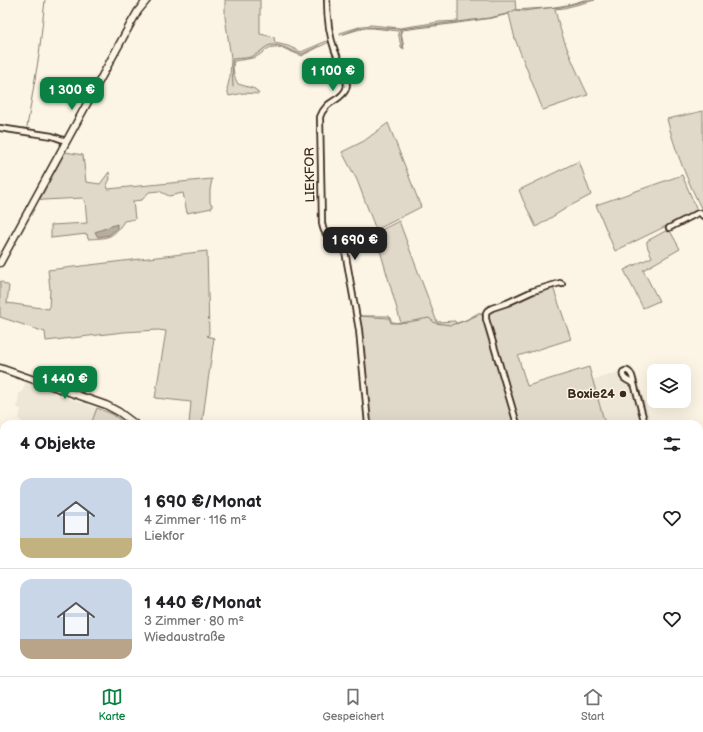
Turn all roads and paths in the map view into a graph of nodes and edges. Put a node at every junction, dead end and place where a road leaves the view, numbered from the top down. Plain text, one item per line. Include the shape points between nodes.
1 (147, 0) edge
2 (326, 0) edge
3 (0, 128) edge
4 (66, 141) junction
5 (703, 216) edge
6 (669, 228) dead end
7 (0, 263) edge
8 (562, 284) dead end
9 (0, 368) edge
10 (634, 384) dead end
11 (130, 420) edge
12 (368, 420) edge
13 (516, 420) edge
14 (644, 420) edge

1 - 4 main road via 133,19
2 - 12 street, LIEKFOR via 332,41 347,80 342,95 325,107 320,118 322,223 324,233 342,242 345,251 359,330
3 - 4 street via 52,136
4 - 7 main road
5 - 6 street via 698,213
8 - 13 street via 524,295 487,311 486,319
9 - 11 main road via 106,405
10 - 14 street

